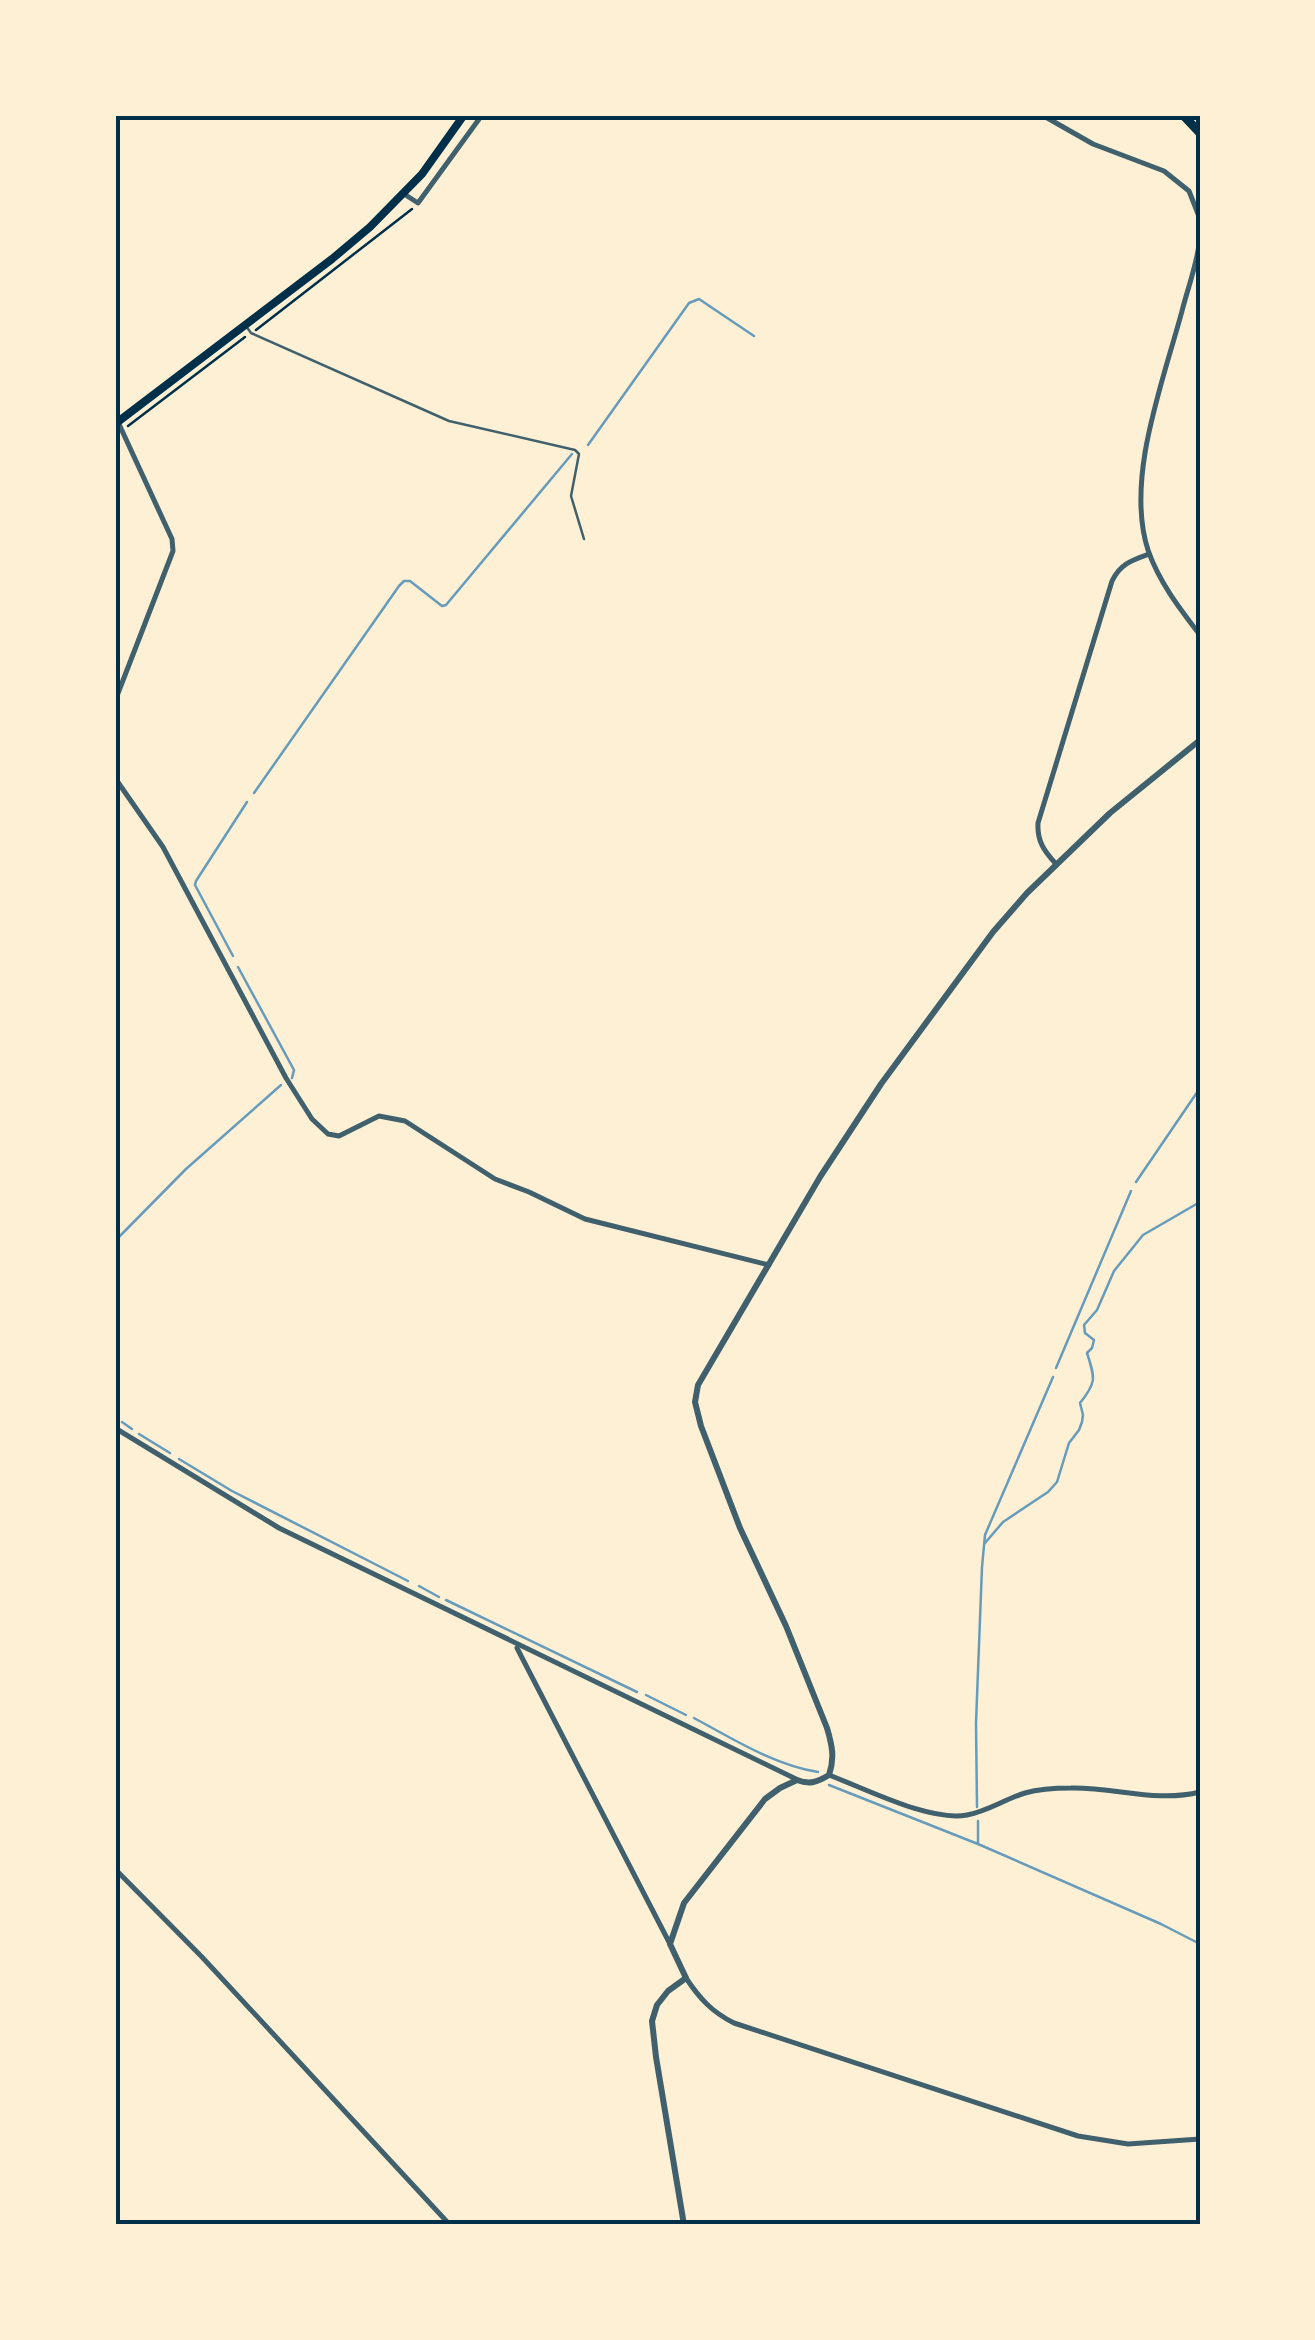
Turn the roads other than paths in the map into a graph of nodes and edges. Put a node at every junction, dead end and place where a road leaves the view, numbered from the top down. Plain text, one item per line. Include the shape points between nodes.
1 (464, 115) edge
2 (482, 115) edge
3 (1042, 115) edge
4 (1183, 115) edge
5 (1200, 133) edge
6 (404, 194) junction
7 (1200, 219) edge
8 (1200, 237) edge
9 (248, 329) junction
10 (118, 426) edge
11 (584, 539) dead end
12 (1149, 554) junction
13 (1200, 635) edge
14 (115, 701) edge
15 (1200, 740) edge
16 (115, 778) edge
17 (1056, 864) junction
18 (769, 1265) junction
19 (115, 1428) edge
20 (516, 1645) junction
21 (825, 1777) junction
22 (797, 1780) junction
23 (1200, 1792) edge
24 (115, 1869) edge
25 (670, 1944) junction
26 (686, 1978) junction
27 (1200, 2139) edge
28 (450, 2225) edge
29 (684, 2225) edge

1 - 6 main road
2 - 6 street via 418,204
3 - 7 street via 1093,144 1164,171 1188,190
4 - 5 highway
6 - 9 main road
8 - 12 street via 1140,480
9 - 10 main road
9 - 11 lane via 449,421 574,450 579,454 570,496
10 - 14 street via 173,550
12 - 13 street
12 - 17 street via 1128,562 1112,582 1038,823 1041,846
15 - 17 street
16 - 18 street via 163,847 286,1078 328,1134 393,1117 495,1179 585,1219
17 - 18 street via 992,932 881,1084
18 - 21 street via 701,1377 695,1402 740,1528 827,1728 833,1754
19 - 20 street via 279,1528
20 - 22 street
20 - 25 street
21 - 22 street
21 - 23 street via 935,1815 956,1816 1053,1789 1151,1797
22 - 25 street via 766,1799 694,1889
24 - 28 street
25 - 26 street
26 - 27 street via 702,2001 734,2023 1078,2136 1128,2144
26 - 29 street via 668,1990 652,2021

